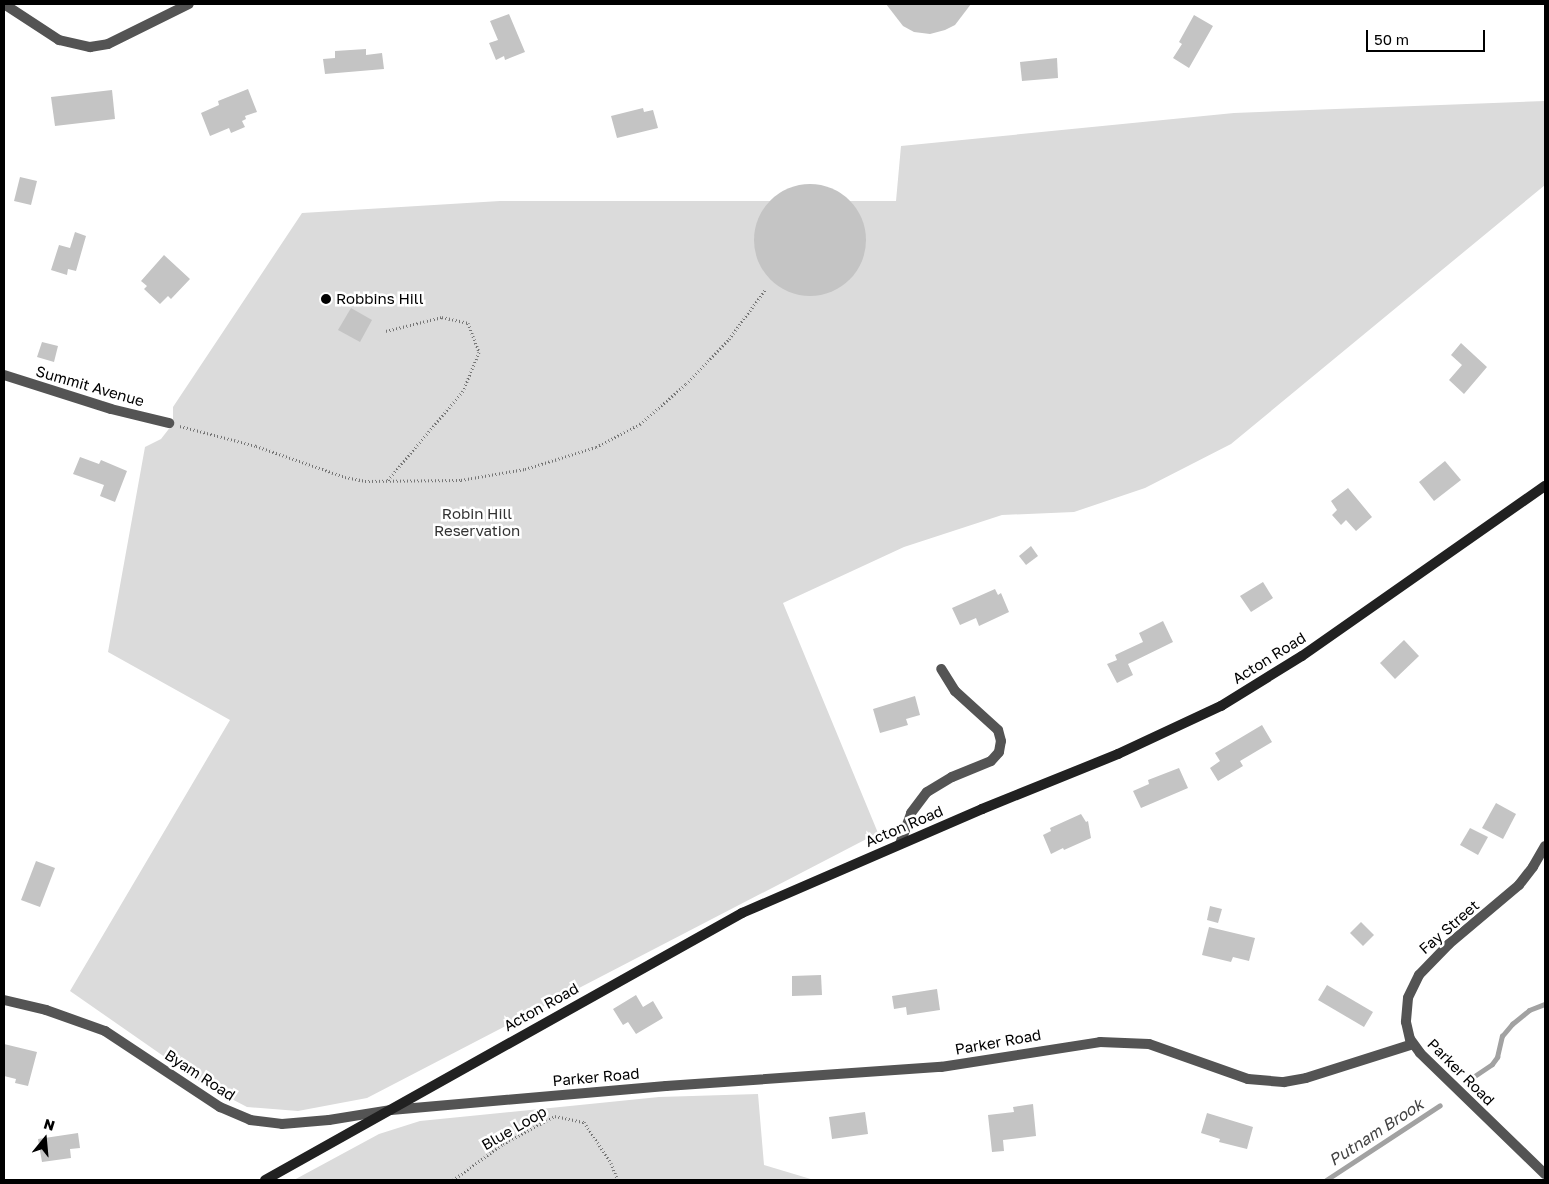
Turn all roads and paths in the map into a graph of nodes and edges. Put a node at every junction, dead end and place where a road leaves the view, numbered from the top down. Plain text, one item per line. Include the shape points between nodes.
1 (4, 4) edge
2 (189, 4) edge
3 (765, 290) dead end
4 (386, 331) dead end
5 (4, 375) edge
6 (169, 423) joint
7 (387, 482) junction
8 (1545, 486) edge
9 (941, 668) dead end
10 (900, 844) junction
11 (1545, 846) edge
12 (4, 1000) edge
13 (1413, 1044) junction
14 (391, 1110) junction
15 (1545, 1174) edge
16 (265, 1180) edge
17 (453, 1180) edge
18 (618, 1180) edge

1 - 2 street via 59,40 90,47 108,44
3 - 7 path via 729,339 686,384 655,413 620,437 548,464 504,473 461,480
4 - 7 path via 442,317 468,323 479,352 463,391
5 - 6 street, Summit Avenue via 110,410
6 - 7 path via 256,446 345,476
8 - 10 main road, Acton Road via 1302,656 1221,706 1118,754
9 - 10 street via 955,691 998,730 999,752 992,761 952,777 928,792 911,813
10 - 14 main road, Acton Road via 742,913
11 - 13 street, Fay Street via 1519,885 1449,944 1419,975 1410,992 1407,1011 1408,1033
12 - 14 street, Byam Road via 53,1012 105,1031 220,1107 250,1120 266,1124 299,1124
13 - 14 street, Parker Road via 1284,1082 1248,1079 1149,1044 1100,1042 941,1067
13 - 15 street, Parker Road
14 - 16 main road, Acton Road
17 - 18 path, Blue Loop via 503,1144 555,1116 584,1122

